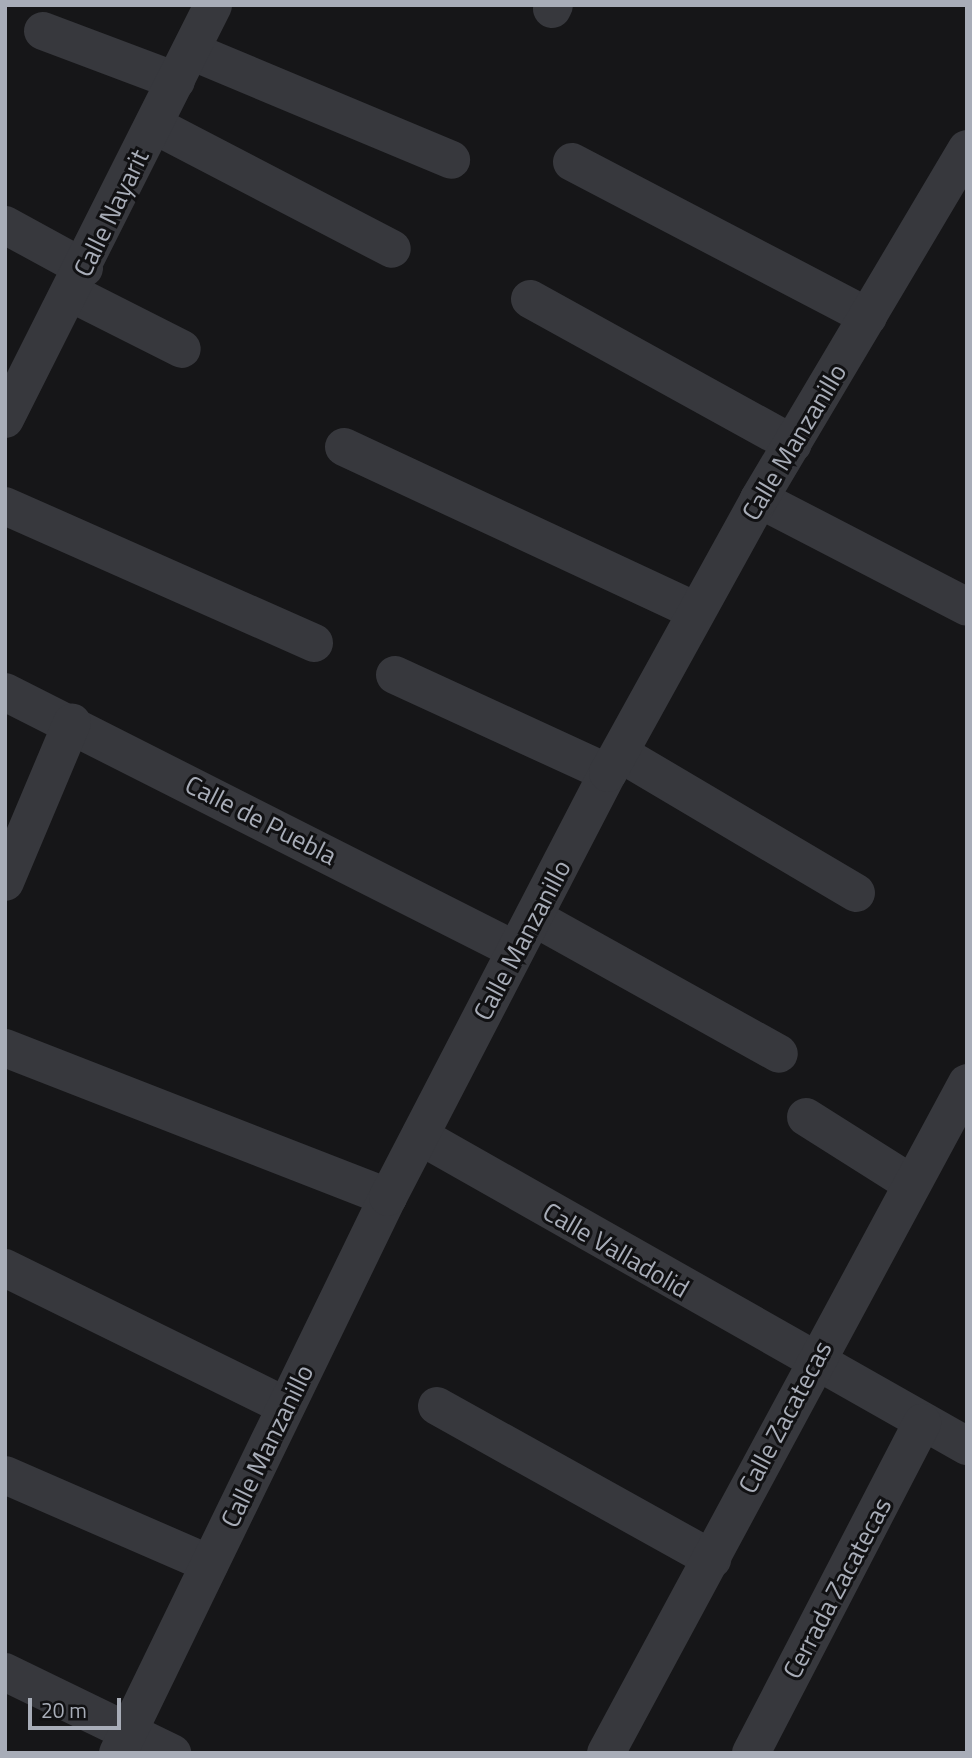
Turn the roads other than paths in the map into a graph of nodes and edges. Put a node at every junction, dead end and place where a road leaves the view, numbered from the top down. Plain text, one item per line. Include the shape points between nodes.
1 (213, 5) edge
2 (43, 31) dead end
3 (183, 66) junction
4 (155, 125) junction
5 (967, 149) edge
6 (451, 160) dead end
7 (572, 162) dead end
8 (5, 225) edge
9 (392, 249) dead end
10 (77, 281) junction
11 (530, 299) dead end
12 (868, 317) junction
13 (182, 349) dead end
14 (5, 419) edge
15 (793, 444) junction
16 (344, 447) dead end
17 (759, 499) junction
18 (5, 506) edge
19 (967, 607) edge
20 (696, 611) junction
21 (314, 643) dead end
22 (395, 675) dead end
23 (5, 692) edge
24 (72, 723) junction
25 (614, 764) junction
26 (5, 881) edge
27 (856, 893) dead end
28 (535, 918) junction
29 (515, 950) junction
30 (5, 1048) edge
31 (779, 1054) dead end
32 (967, 1083) edge
33 (806, 1117) dead end
34 (420, 1136) junction
35 (912, 1184) junction
36 (388, 1197) junction
37 (5, 1268) edge
38 (813, 1364) junction
39 (285, 1406) junction
40 (437, 1406) dead end
41 (922, 1423) junction
42 (967, 1446) edge
43 (5, 1475) edge
44 (712, 1559) junction
45 (210, 1564) junction
46 (5, 1672) edge
47 (124, 1741) edge
48 (172, 1753) edge
49 (606, 1753) edge
50 (751, 1753) edge

1 - 3 street, Calle Nayarit
2 - 3 street
3 - 4 street, Calle Nayarit
3 - 6 street
4 - 9 street
4 - 10 street, Calle Nayarit
5 - 12 street, Calle Manzanillo
7 - 12 street
8 - 10 street
10 - 13 street
10 - 14 street, Calle Nayarit
11 - 15 street
12 - 15 street, Calle Manzanillo
15 - 17 street, Calle Manzanillo
16 - 20 street
17 - 19 street
17 - 20 street, Calle Manzanillo
18 - 21 street
20 - 25 street, Calle Manzanillo
22 - 25 street
23 - 24 street, Calle de Puebla
24 - 26 street
24 - 29 street, Calle de Puebla
25 - 27 street
25 - 28 street, Calle Manzanillo
28 - 29 street, Calle Manzanillo
28 - 31 street
29 - 34 street, Calle Manzanillo
30 - 36 street
32 - 35 street, Calle Zacatecas
33 - 35 street
34 - 36 street, Calle Manzanillo
34 - 38 street, Calle Valladolid
35 - 38 street, Calle Zacatecas
36 - 39 street, Calle Manzanillo
37 - 39 street
38 - 41 street, Calle Valladolid
38 - 44 street, Calle Zacatecas
39 - 45 street, Calle Manzanillo
40 - 44 street
41 - 42 street, Calle Valladolid
41 - 50 street, Cerrada Zacatecas
43 - 45 street
44 - 49 street, Calle Zacatecas
45 - 47 street, Calle Manzanillo
46 - 47 street
47 - 48 street

